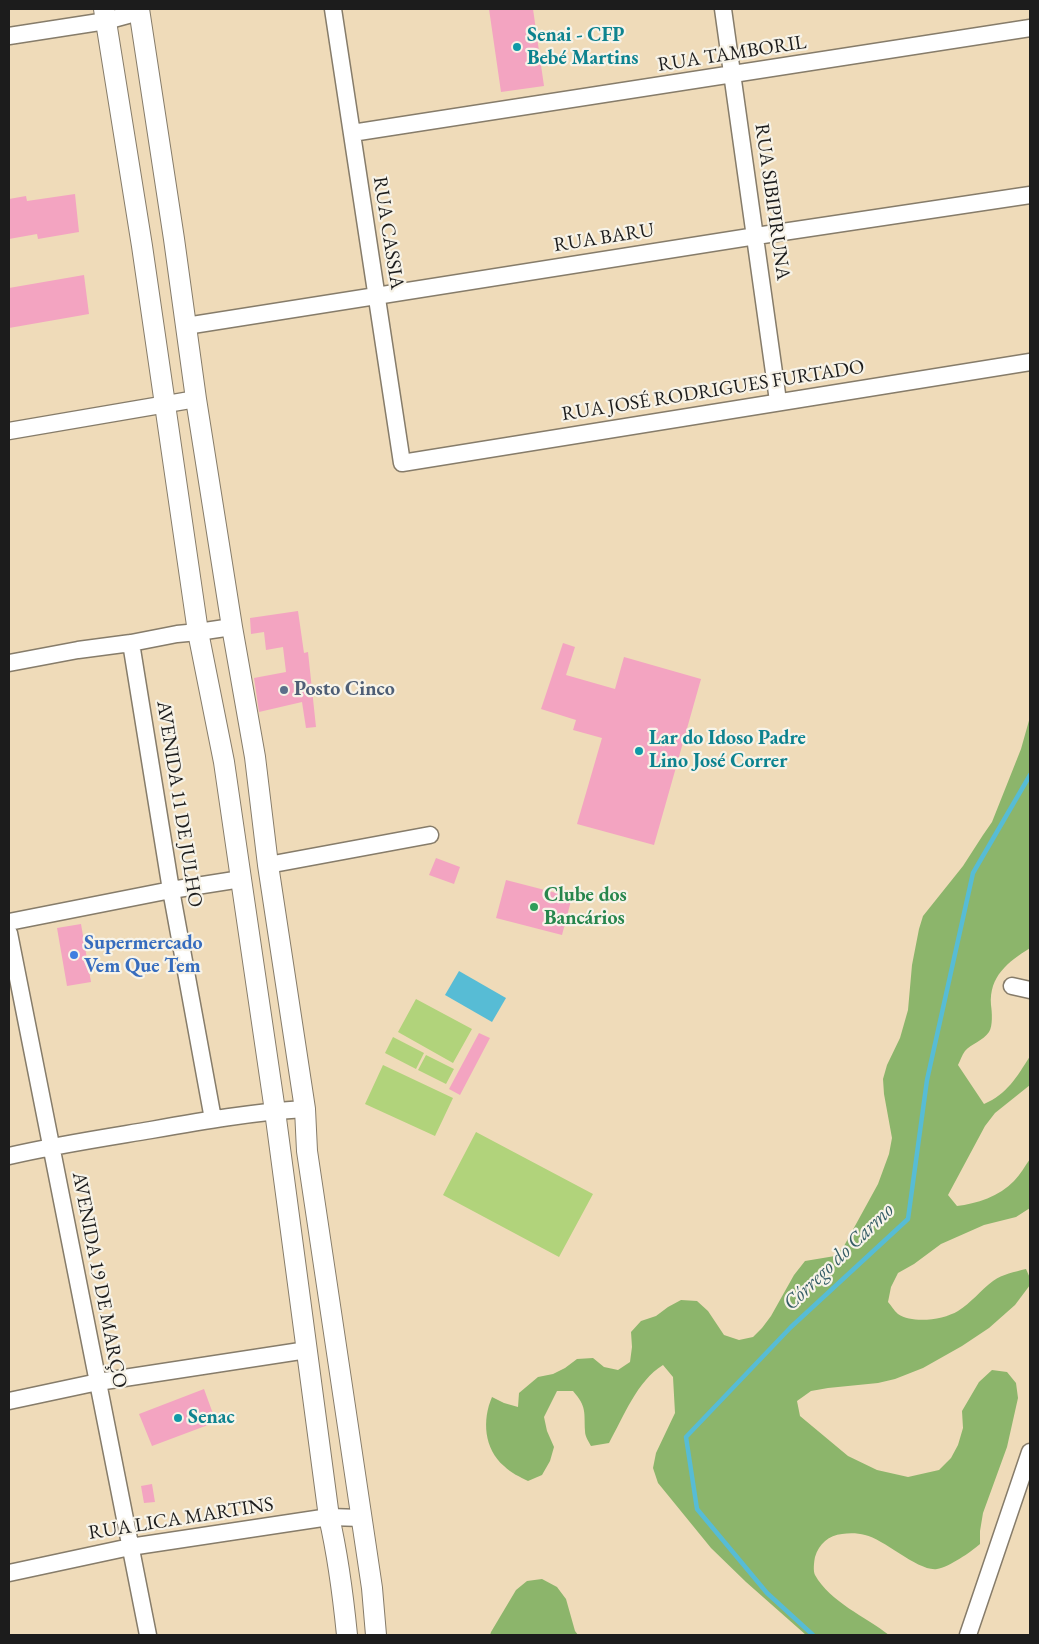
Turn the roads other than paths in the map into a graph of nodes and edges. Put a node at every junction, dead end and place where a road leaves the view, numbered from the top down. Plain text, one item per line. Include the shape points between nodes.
1 (135, 9) edge
2 (139, 9) edge
3 (334, 9) edge
4 (723, 9) edge
5 (105, 15) edge
6 (1030, 28) edge
7 (9, 36) edge
8 (732, 76) junction
9 (352, 133) junction
10 (1030, 195) edge
11 (756, 236) junction
12 (377, 296) junction
13 (186, 326) junction
14 (1030, 362) edge
15 (196, 399) junction
16 (778, 401) junction
17 (165, 404) junction
18 (9, 431) edge
19 (402, 463) joint
20 (232, 627) junction
21 (198, 632) junction
22 (131, 643) junction
23 (9, 663) edge
24 (255, 757) junction
25 (224, 762) junction
26 (430, 835) dead end
27 (268, 865) junction
28 (241, 879) junction
29 (171, 890) junction
30 (9, 922) edge
31 (9, 933) edge
32 (1012, 986) dead end
33 (1030, 990) edge
34 (305, 1109) junction
35 (275, 1111) junction
36 (213, 1119) junction
37 (51, 1146) junction
38 (9, 1156) edge
39 (307, 1350) junction
40 (98, 1382) junction
41 (9, 1400) edge
42 (1030, 1452) edge
43 (329, 1517) junction
44 (362, 1518) junction
45 (130, 1547) junction
46 (9, 1573) edge
47 (148, 1635) edge
48 (347, 1635) edge
49 (376, 1635) edge
50 (968, 1635) edge

1 - 5 street via 128,15
2 - 13 main road
3 - 9 street, RUA CASSIA
4 - 8 street, RUA SIBIPIRUNA
5 - 7 street
5 - 17 main road
6 - 8 street, RUA TAMBORIL
8 - 9 street, RUA TAMBORIL
8 - 11 street, RUA SIBIPIRUNA
9 - 12 street, RUA CASSIA
10 - 11 street, RUA BARU
11 - 12 street, RUA BARU
11 - 16 street, RUA SIBIPIRUNA
12 - 13 street, RUA BARU
12 - 19 street, RUA CASSIA
13 - 15 main road
14 - 16 street, RUA JOSÉ RODRIGUES FURTADO
15 - 17 street
15 - 20 main road
16 - 19 street, RUA JOSÉ RODRIGUES FURTADO
17 - 18 street
17 - 21 main road
20 - 21 street
20 - 24 main road
21 - 22 street
21 - 25 main road
22 - 23 street
22 - 29 street, AVENIDA 11 DE JULHO
24 - 25 main road
24 - 27 main road
25 - 28 main road
26 - 27 street
27 - 34 main road
28 - 29 street
28 - 35 main road
29 - 30 street
29 - 36 street, AVENIDA 11 DE JULHO
31 - 37 street, AVENIDA 19 DE MARÇO
32 - 33 street
34 - 35 street
34 - 44 main road via 307,1151
35 - 36 street
35 - 39 main road
36 - 37 street
37 - 38 street
37 - 40 street, AVENIDA 19 DE MARÇO
39 - 40 street
39 - 43 main road
40 - 41 street
40 - 45 street, AVENIDA 19 DE MARÇO
42 - 50 street
43 - 44 street, RUA LICA MARTINS
43 - 45 street, RUA LICA MARTINS
43 - 48 main road
44 - 49 main road
45 - 46 street, RUA LICA MARTINS
45 - 47 street, AVENIDA 19 DE MARÇO

